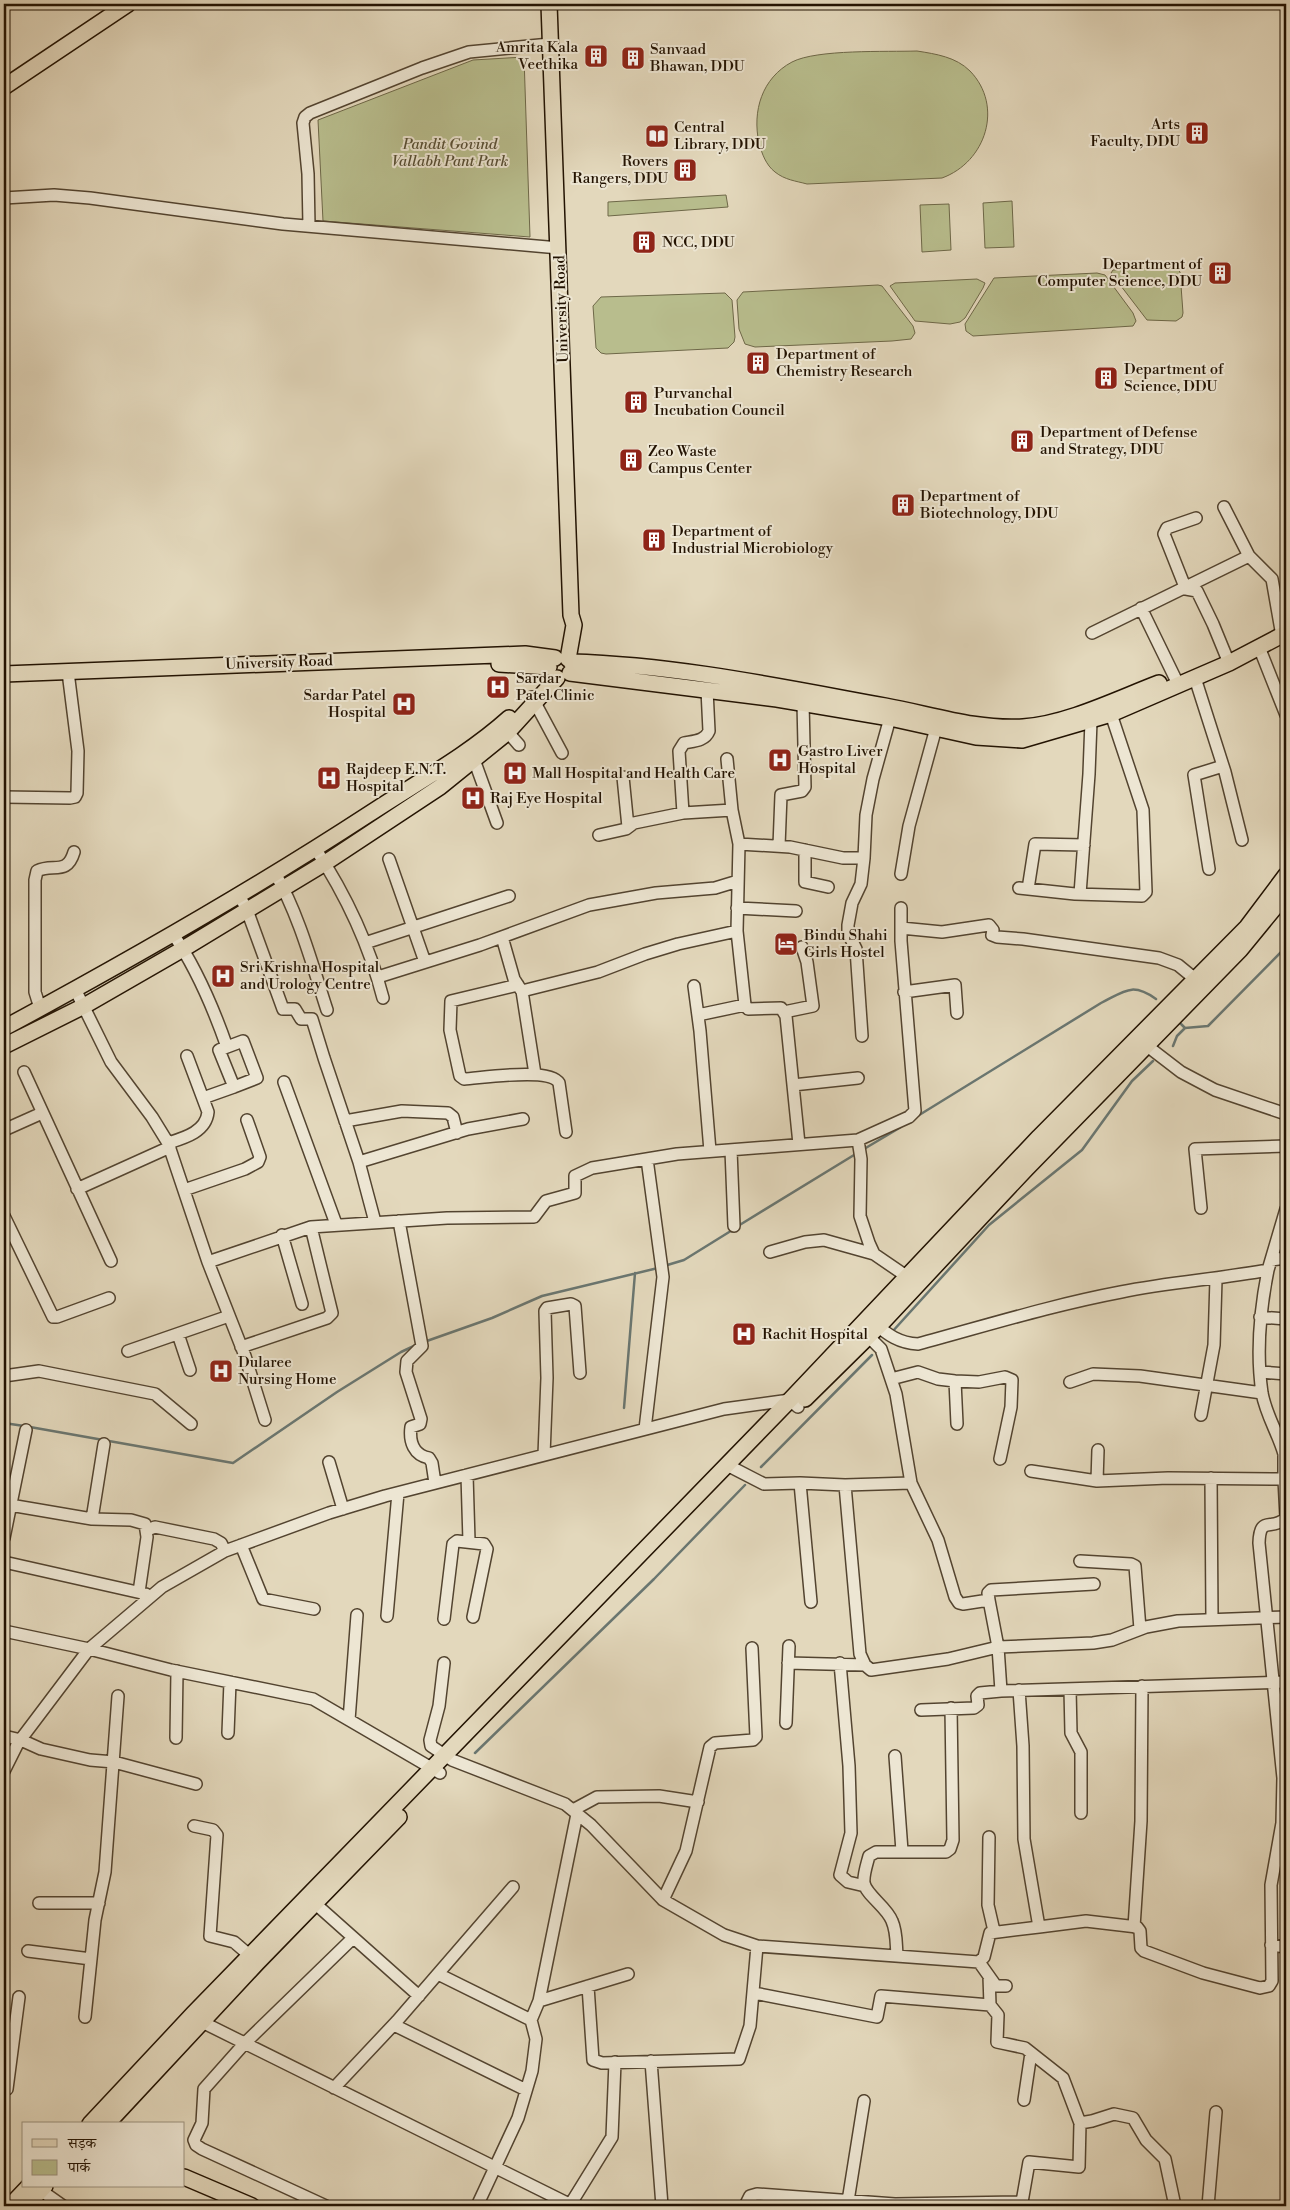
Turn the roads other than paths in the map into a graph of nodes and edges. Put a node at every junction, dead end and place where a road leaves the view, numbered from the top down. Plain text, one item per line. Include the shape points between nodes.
1 (128, 4) edge
2 (549, 4) edge
3 (550, 44) junction
4 (4, 87) edge
5 (4, 198) edge
6 (309, 226) junction
7 (559, 248) junction
8 (1224, 506) dead end
9 (1196, 518) dead end
10 (1249, 556) junction
11 (1185, 587) junction
12 (1141, 608) junction
13 (1284, 630) edge
14 (1092, 632) dead end
15 (1258, 647) junction
16 (1227, 658) junction
17 (560, 666) junction
18 (4, 674) edge
19 (68, 677) junction
20 (1195, 678) junction
21 (4, 682) edge
22 (1177, 682) junction
23 (707, 690) junction
24 (534, 700) junction
25 (803, 703) junction
26 (1111, 714) junction
27 (1286, 715) edge
28 (890, 718) junction
29 (1090, 721) junction
30 (505, 728) junction
31 (936, 728) junction
32 (519, 746) dead end
33 (472, 754) junction
34 (562, 754) dead end
35 (726, 759) dead end
36 (1223, 766) junction
37 (623, 777) dead end
38 (4, 797) edge
39 (732, 810) junction
40 (683, 813) junction
41 (498, 823) dead end
42 (628, 827) junction
43 (599, 835) dead end
44 (1242, 840) dead end
45 (739, 844) junction
46 (1084, 844) junction
47 (779, 846) junction
48 (315, 848) junction
49 (805, 850) junction
50 (74, 852) dead end
51 (864, 858) junction
52 (388, 859) dead end
53 (325, 863) junction
54 (1209, 869) dead end
55 (275, 873) junction
56 (901, 874) dead end
57 (1286, 875) edge
58 (738, 881) junction
59 (283, 887) junction
60 (828, 887) dead end
61 (1080, 894) junction
62 (239, 895) junction
63 (509, 896) dead end
64 (1282, 897) edge
65 (737, 908) junction
66 (901, 908) dead end
67 (247, 910) junction
68 (796, 911) dead end
69 (413, 927) junction
70 (901, 928) junction
71 (737, 931) junction
72 (173, 934) junction
73 (502, 937) junction
74 (365, 943) junction
75 (802, 947) dead end
76 (183, 949) junction
77 (425, 962) junction
78 (378, 977) junction
79 (1199, 983) junction
80 (694, 986) dead end
81 (520, 988) junction
82 (75, 990) junction
83 (904, 992) junction
84 (383, 998) dead end
85 (744, 1005) junction
86 (84, 1006) junction
87 (40, 1008) junction
88 (328, 1010) dead end
89 (784, 1012) junction
90 (698, 1014) junction
91 (958, 1014) dead end
92 (4, 1028) edge
93 (862, 1036) dead end
94 (1142, 1042) junction
95 (4, 1046) edge
96 (227, 1047) junction
97 (187, 1056) dead end
98 (24, 1072) dead end
99 (535, 1074) junction
100 (858, 1078) dead end
101 (284, 1082) dead end
102 (793, 1085) junction
103 (234, 1087) junction
104 (203, 1098) junction
105 (42, 1113) junction
106 (1286, 1113) edge
107 (523, 1119) dead end
108 (247, 1120) dead end
109 (345, 1121) junction
110 (4, 1130) edge
111 (457, 1132) junction
112 (566, 1132) dead end
113 (858, 1140) junction
114 (799, 1144) junction
115 (169, 1145) junction
116 (1286, 1146) edge
117 (731, 1150) junction
118 (710, 1152) junction
119 (647, 1159) junction
120 (359, 1162) junction
121 (78, 1189) junction
122 (184, 1190) junction
123 (1201, 1208) dead end
124 (1286, 1209) edge
125 (4, 1216) edge
126 (399, 1221) junction
127 (375, 1222) junction
128 (336, 1224) junction
129 (311, 1226) junction
130 (734, 1226) dead end
131 (282, 1236) junction
132 (770, 1252) dead end
133 (874, 1254) junction
134 (1286, 1258) edge
135 (111, 1261) dead end
136 (208, 1262) junction
137 (1269, 1265) junction
138 (1216, 1279) junction
139 (912, 1280) junction
140 (109, 1298) dead end
141 (302, 1304) dead end
142 (229, 1316) junction
143 (1260, 1317) junction
144 (1286, 1318) edge
145 (868, 1327) junction
146 (178, 1334) junction
147 (241, 1347) junction
148 (128, 1351) dead end
149 (190, 1370) dead end
150 (1261, 1372) junction
151 (580, 1373) dead end
152 (1286, 1374) edge
153 (4, 1376) edge
154 (891, 1378) junction
155 (955, 1381) junction
156 (1070, 1382) dead end
157 (1206, 1385) junction
158 (1262, 1393) junction
159 (794, 1404) junction
160 (1201, 1415) dead end
161 (265, 1420) dead end
162 (191, 1424) dead end
163 (957, 1424) dead end
164 (645, 1429) junction
165 (26, 1430) dead end
166 (104, 1444) dead end
167 (1098, 1450) dead end
168 (544, 1455) junction
169 (1285, 1455) edge
170 (1000, 1459) dead end
171 (329, 1462) dead end
172 (731, 1468) junction
173 (1031, 1471) dead end
174 (467, 1475) junction
175 (1211, 1478) junction
176 (1284, 1479) junction
177 (1097, 1481) junction
178 (435, 1483) junction
179 (800, 1483) junction
180 (911, 1483) junction
181 (845, 1485) junction
182 (398, 1493) junction
183 (8, 1506) edge
184 (343, 1509) junction
185 (92, 1520) junction
186 (147, 1530) junction
187 (4, 1538) edge
188 (469, 1541) junction
189 (241, 1545) junction
190 (225, 1551) junction
191 (1080, 1561) dead end
192 (4, 1562) edge
193 (1094, 1584) dead end
194 (139, 1592) junction
195 (152, 1595) junction
196 (989, 1600) junction
197 (811, 1602) dead end
198 (314, 1609) dead end
199 (356, 1615) dead end
200 (387, 1616) dead end
201 (473, 1617) dead end
202 (1266, 1617) junction
203 (1286, 1617) edge
204 (444, 1619) dead end
205 (1212, 1619) junction
206 (1140, 1629) junction
207 (4, 1631) edge
208 (789, 1646) dead end
209 (998, 1647) junction
210 (752, 1648) dead end
211 (89, 1649) junction
212 (444, 1663) dead end
213 (840, 1663) junction
214 (788, 1664) junction
215 (865, 1665) junction
216 (177, 1672) junction
217 (230, 1682) junction
218 (1286, 1682) edge
219 (1273, 1683) junction
220 (1142, 1686) junction
221 (1070, 1689) junction
222 (1019, 1690) junction
223 (1001, 1691) junction
224 (118, 1696) dead end
225 (951, 1708) junction
226 (921, 1710) dead end
227 (349, 1720) junction
228 (786, 1723) dead end
229 (228, 1733) dead end
230 (4, 1736) edge
231 (176, 1738) dead end
232 (21, 1740) junction
233 (895, 1756) dead end
234 (448, 1758) junction
235 (114, 1762) junction
236 (4, 1771) edge
237 (436, 1771) junction
238 (196, 1784) dead end
239 (698, 1802) junction
240 (575, 1812) junction
241 (1081, 1813) dead end
242 (194, 1826) dead end
243 (989, 1837) dead end
244 (902, 1851) junction
245 (1280, 1863) edge
246 (865, 1886) junction
247 (514, 1887) dead end
248 (663, 1900) junction
249 (311, 1901) junction
250 (99, 1903) junction
251 (39, 1904) dead end
252 (1039, 1927) junction
253 (1134, 1927) junction
254 (994, 1931) junction
255 (352, 1938) junction
256 (1271, 1945) junction
257 (757, 1946) junction
258 (1286, 1947) edge
259 (28, 1951) dead end
260 (897, 1956) junction
261 (91, 1958) junction
262 (254, 1958) junction
263 (979, 1962) junction
264 (438, 1974) junction
265 (628, 1974) dead end
266 (989, 1976) junction
267 (588, 1986) junction
268 (1006, 1986) dead end
269 (754, 1993) junction
270 (419, 1996) junction
271 (19, 1997) dead end
272 (539, 2001) junction
273 (990, 2005) junction
274 (85, 2017) dead end
275 (196, 2019) junction
276 (531, 2020) junction
277 (394, 2025) junction
278 (244, 2044) junction
279 (1031, 2053) junction
280 (650, 2061) junction
281 (615, 2062) junction
282 (334, 2088) junction
283 (4, 2089) edge
284 (526, 2090) junction
285 (1024, 2100) dead end
286 (864, 2102) dead end
287 (1216, 2112) dead end
288 (99, 2122) edge
289 (1080, 2122) junction
290 (494, 2167) junction
291 (185, 2178) edge
292 (37, 2188) edge
293 (848, 2201) junction
294 (232, 2202) edge
295 (811, 2202) edge
296 (1024, 2204) edge
297 (10, 2206) edge
298 (26, 2206) edge
299 (63, 2206) edge
300 (252, 2206) edge
301 (326, 2206) edge
302 (477, 2206) edge
303 (572, 2206) edge
304 (662, 2206) edge
305 (746, 2206) edge
306 (1175, 2206) edge
307 (1208, 2206) edge

1 - 4 main road
2 - 3 main road, University Road
3 - 6 street via 469,52 310,113 303,123
3 - 7 main road, University Road
5 - 6 street via 54,195 90,198
6 - 7 street
7 - 17 main road, University Road via 571,615
8 - 10 street
9 - 11 street via 1164,530
10 - 11 street
10 - 13 street via 1272,579
11 - 12 street
11 - 16 street via 1197,591
12 - 14 street
12 - 22 street
13 - 15 main road
13 - 16 main road
15 - 16 main road
15 - 27 street
16 - 20 main road
16 - 22 main road
17 - 19 main road, University Road via 525,654 223,664
17 - 22 main road via 621,663 744,680 1002,728 1025,727 1067,718
17 - 23 main road
17 - 24 main road
18 - 19 main road, University Road
19 - 21 main road, University Road
19 - 38 street via 78,751 77,793 70,798
20 - 22 main road
20 - 36 street
22 - 26 main road
23 - 25 main road
23 - 40 street via 708,735 684,743 679,751
24 - 30 main road
24 - 34 street
25 - 28 main road
25 - 47 street via 804,787 802,792 783,794 780,798
26 - 29 main road
26 - 61 street via 1143,810 1146,892 1142,896
28 - 31 main road
28 - 51 street via 866,816
29 - 31 main road via 1022,740 976,737
29 - 46 street via 1090,774
30 - 32 street
30 - 33 main road
31 - 56 street via 909,826
33 - 41 street
33 - 48 main road
33 - 53 main road via 440,787
35 - 39 street
36 - 44 street
36 - 54 street via 1194,775
37 - 42 street
39 - 40 street
39 - 45 street
40 - 42 street
42 - 43 street
45 - 47 street
45 - 58 street
46 - 61 street
46 - 61 street via 1035,844 1023,888
47 - 49 street
48 - 53 street
48 - 55 main road
49 - 51 street via 843,858
49 - 60 street via 805,882
50 - 87 street via 66,866 45,867 37,871 35,880 35,992
51 - 93 street via 861,884 852,903 848,925 848,933 856,949
52 - 69 street
53 - 59 main road
53 - 74 street
55 - 59 street
55 - 62 main road
57 - 64 main road
58 - 65 street
58 - 73 street via 715,888 656,892 589,904
59 - 67 main road
59 - 88 street
62 - 67 street
62 - 72 main road
63 - 69 street
64 - 79 main road via 1247,927
65 - 68 street
65 - 71 street
66 - 70 street
67 - 76 main road
67 - 109 street via 282,1009 295,1009 301,1019 312,1019
69 - 74 street
69 - 77 street
70 - 79 street via 942,932 989,925 992,935 997,937 1159,958 1178,965
70 - 83 street
71 - 81 street via 678,944 598,972
71 - 85 street
72 - 76 street
72 - 82 main road
73 - 77 street
73 - 81 street via 514,979
74 - 78 street
75 - 89 street via 813,1006
76 - 86 main road
76 - 96 street via 210,1000
77 - 78 street
78 - 84 street
79 - 94 main road
80 - 90 street
81 - 99 street
81 - 99 street via 450,1001 450,1030 461,1078
82 - 86 street
82 - 87 main road
83 - 91 street via 955,984
83 - 113 street via 915,1111 909,1117
85 - 89 street via 748,1009 781,1008
85 - 90 street
86 - 95 main road
86 - 115 street via 111,1062
87 - 92 main road
89 - 102 street
90 - 118 street
94 - 106 street via 1181,1072 1215,1090
94 - 139 main road via 1039,1137
96 - 103 street via 219,1050
96 - 103 street via 243,1041 257,1078
97 - 104 street
98 - 105 street
99 - 112 street via 558,1080
100 - 102 street
101 - 128 street
102 - 114 street
103 - 104 street
104 - 115 street via 207,1117 191,1135
105 - 110 street
105 - 121 street
107 - 111 street
108 - 122 street via 260,1157 258,1162 245,1170
109 - 111 street via 402,1110 448,1113 454,1117
109 - 120 street
111 - 120 street
113 - 114 street
113 - 133 street via 860,1216
114 - 117 street
115 - 121 street
115 - 122 street
116 - 123 street via 1195,1149
117 - 118 street
117 - 130 street
118 - 119 street
119 - 126 street via 592,1168 576,1176 575,1193 546,1201 534,1217
119 - 164 street via 662,1276
120 - 127 street
121 - 135 street
122 - 136 street
124 - 137 street
125 - 140 street via 53,1317
126 - 127 street
126 - 178 street via 422,1346 407,1361 406,1372 421,1419 420,1424 411,1427 410,1434 415,1450 432,1463
127 - 128 street
128 - 129 street
129 - 131 street
129 - 147 street via 332,1313 327,1318
131 - 136 street
131 - 141 street
132 - 133 street via 824,1240
133 - 139 street
134 - 137 street
136 - 142 street
137 - 138 street
137 - 143 street
138 - 145 street via 1087,1299 918,1344 906,1344
138 - 157 street via 1214,1345
139 - 145 main road
142 - 146 street
142 - 147 street
143 - 144 street
143 - 150 street
145 - 154 street via 881,1349
145 - 159 main road
146 - 148 street
146 - 149 street
147 - 161 street
150 - 152 street
150 - 158 street
151 - 168 street via 575,1306 548,1308 545,1311
153 - 162 street via 39,1371 155,1394
154 - 155 street via 918,1372
154 - 180 street
155 - 163 street
155 - 170 street via 979,1382 1005,1377 1012,1380 1011,1407
156 - 157 street via 1093,1374 1140,1376
157 - 158 street
157 - 160 street
158 - 169 street
159 - 164 street via 724,1409
159 - 172 main road
164 - 168 street
165 - 183 street
166 - 185 street
167 - 177 street
168 - 174 street
169 - 176 street
171 - 184 street
172 - 179 street via 764,1484
172 - 234 main road
173 - 177 street
174 - 178 street
174 - 188 street
175 - 176 street
175 - 177 street
175 - 205 street
176 - 202 street via 1286,1518 1260,1530
178 - 182 street
179 - 181 street
179 - 197 street
180 - 181 street
180 - 196 street via 938,1540 959,1603
181 - 215 street via 860,1654
182 - 184 street
182 - 200 street
183 - 185 street
183 - 187 street
184 - 189 street
185 - 186 street via 140,1521 146,1524
186 - 190 street via 155,1526 214,1539
186 - 194 street
188 - 201 street via 484,1544 487,1549
188 - 204 street via 453,1544
189 - 190 street
189 - 198 street via 263,1599
190 - 195 street
191 - 206 street via 1135,1566
192 - 194 street
193 - 196 street via 991,1590
194 - 195 street
195 - 211 street
196 - 209 street
199 - 227 street
202 - 203 street
202 - 205 street
202 - 219 street
205 - 206 street via 1178,1621
206 - 209 street via 1112,1640 1093,1643
207 - 211 street
208 - 214 street
209 - 215 street via 884,1669 871,1670
209 - 223 street
210 - 239 street via 756,1737 712,1744
211 - 216 street
211 - 232 street
212 - 234 street via 430,1744
213 - 214 street
213 - 215 street
213 - 246 street via 851,1833 840,1875 848,1882
214 - 228 street
216 - 217 street
216 - 231 street
217 - 227 street via 313,1699
217 - 229 street
218 - 219 street
219 - 220 street
219 - 245 street via 1283,1778
220 - 221 street
220 - 253 street via 1141,1821
221 - 222 street
221 - 241 street via 1071,1733 1080,1752
222 - 223 street
222 - 252 street via 1024,1839
223 - 225 street via 980,1693 975,1708
224 - 235 street
225 - 226 street
225 - 244 street via 950,1849 946,1852
227 - 237 street
230 - 232 street
232 - 235 street via 41,1749
232 - 236 street
233 - 244 street
234 - 237 main road
234 - 240 street via 565,1804
235 - 238 street
235 - 250 street via 105,1872
237 - 249 main road
239 - 240 street via 659,1796 597,1797
239 - 248 street via 684,1859
240 - 248 street
240 - 272 street
242 - 262 street via 213,1830 217,1835 210,1936 234,1942
243 - 254 street via 988,1905
244 - 246 street via 871,1854
245 - 256 street via 1271,1885
246 - 260 street via 888,1911 895,1931
247 - 264 street
248 - 257 street via 724,1935
249 - 255 street
249 - 262 main road
250 - 251 street
250 - 261 street
252 - 253 street via 1086,1921
252 - 254 street
253 - 256 street via 1140,1931 1140,1945 1144,1951 1203,1973 1265,1988 1272,1982
254 - 263 street via 990,1933 984,1957
255 - 270 street
255 - 278 street
256 - 258 street
257 - 260 street
257 - 269 street
259 - 261 street
260 - 263 street
261 - 274 street
262 - 275 main road
263 - 266 street
264 - 270 street
264 - 276 street
265 - 267 street
266 - 268 street via 996,1986
266 - 273 street
267 - 272 street
267 - 281 street via 593,2060
269 - 273 street via 877,2017 880,1996
269 - 280 street via 750,2026 739,2059
270 - 277 street
271 - 283 street via 7,2089
272 - 276 street
273 - 279 street via 998,2015 997,2042 1025,2048
275 - 278 street
275 - 288 main road
276 - 284 street via 536,2039
277 - 282 street
277 - 284 street
278 - 282 street
278 - 301 street via 204,2089 202,2123 194,2140 196,2145
279 - 285 street
279 - 289 street via 1063,2078
280 - 281 street
280 - 304 street
281 - 303 street via 612,2137
282 - 290 street
284 - 290 street via 518,2118
286 - 293 street
287 - 307 street
289 - 296 street via 1079,2167 1029,2162
289 - 306 street via 1114,2114 1133,2118 1146,2140 1165,2159
290 - 302 street
290 - 303 street
291 - 294 main road
292 - 297 main road
292 - 298 main road
292 - 299 street
293 - 295 street
293 - 296 street
294 - 300 main road
295 - 305 street via 753,2194 747,2198

